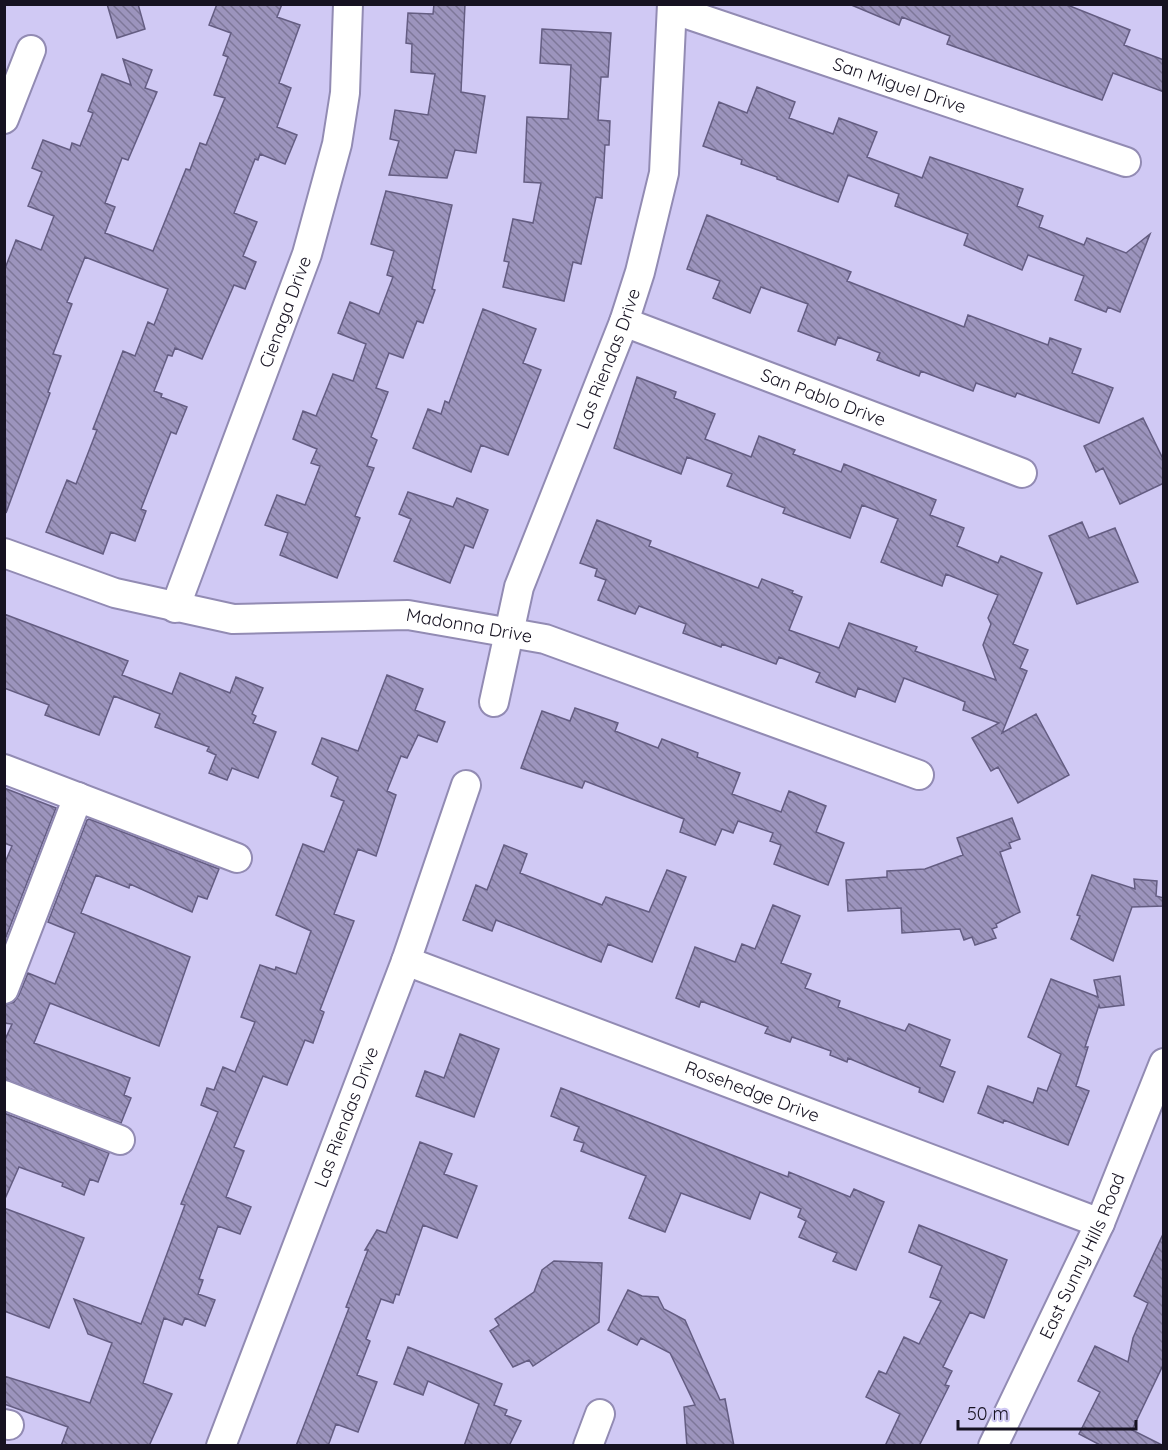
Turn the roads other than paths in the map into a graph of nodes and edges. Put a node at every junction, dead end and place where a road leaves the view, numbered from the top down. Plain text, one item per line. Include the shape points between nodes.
1 (348, 4) edge
2 (672, 7) edge
3 (31, 50) dead end
4 (4, 119) edge
5 (1126, 162) dead end
6 (624, 322) junction
7 (1022, 473) dead end
8 (4, 554) edge
9 (175, 608) junction
10 (508, 632) junction
11 (494, 702) dead end
12 (4, 769) edge
13 (919, 776) dead end
14 (466, 785) dead end
15 (78, 797) junction
16 (237, 858) dead end
17 (406, 961) junction
18 (4, 989) edge
19 (1164, 1063) edge
20 (4, 1095) edge
21 (120, 1140) dead end
22 (1100, 1223) junction
23 (600, 1414) dead end
24 (221, 1446) edge
25 (588, 1446) edge
26 (993, 1446) edge

1 - 9 street, Cienaga Drive via 345,93 321,206 307,254
2 - 5 street, San Miguel Drive
2 - 6 street, Las Riendas Drive via 664,173
3 - 4 street
6 - 7 street, San Pablo Drive
6 - 10 street, Las Riendas Drive via 519,587
8 - 9 street, Madonna Drive via 115,593
9 - 10 street, Madonna Drive via 233,619 408,615
10 - 11 street, Las Riendas Drive
10 - 13 street, Madonna Drive via 545,639
12 - 15 street
14 - 17 street, Las Riendas Drive
15 - 16 street
15 - 18 street
17 - 22 street, Rosehedge Drive
17 - 24 street, Las Riendas Drive
19 - 22 street, East Sunny Hills Road
20 - 21 street
22 - 26 street, East Sunny Hills Road
23 - 25 street

